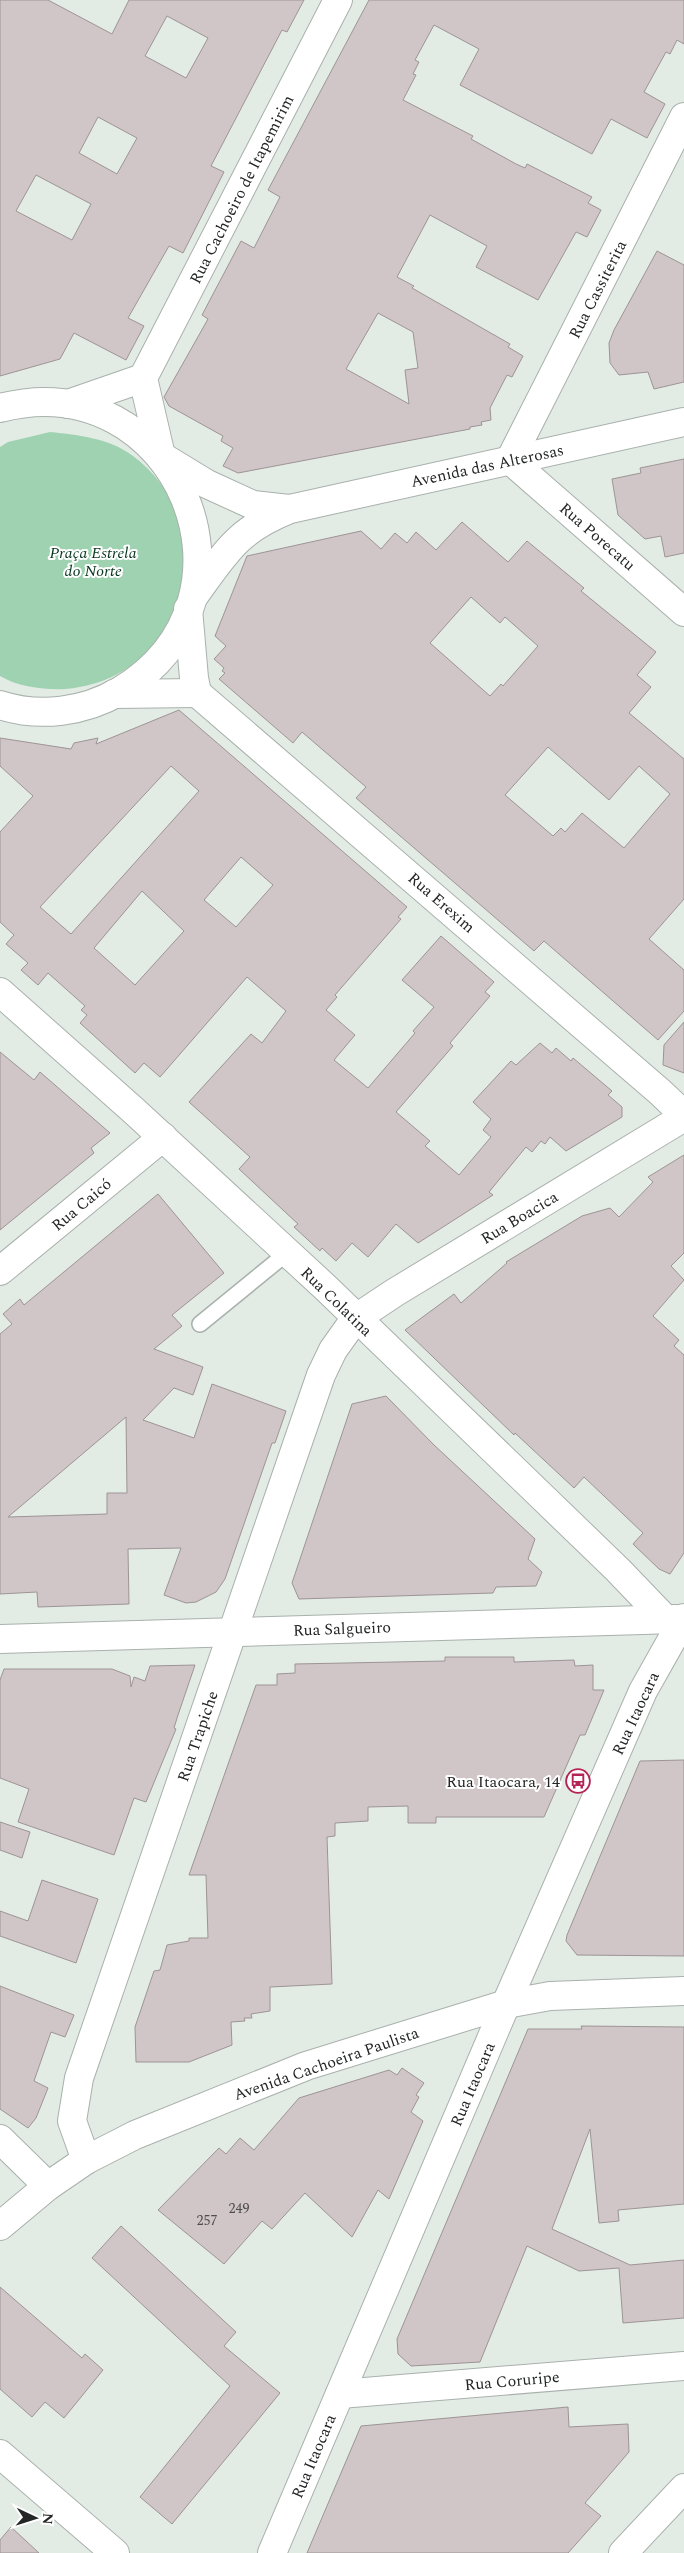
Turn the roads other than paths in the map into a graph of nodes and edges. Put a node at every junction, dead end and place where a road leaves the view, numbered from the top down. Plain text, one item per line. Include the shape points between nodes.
1 (338, 0) edge
2 (684, 117) edge
3 (143, 378) junction
4 (68, 404) junction
5 (0, 408) edge
6 (684, 422) edge
7 (162, 457) junction
8 (510, 460) junction
9 (290, 509) junction
10 (190, 604) junction
11 (684, 612) edge
12 (197, 693) junction
13 (114, 694) junction
14 (0, 705) edge
15 (0, 992) edge
16 (684, 1116) edge
17 (163, 1137) junction
18 (287, 1253) junction
19 (0, 1271) edge
20 (355, 1319) junction
21 (200, 1324) dead end
22 (679, 1619) edge
23 (232, 1632) junction
24 (0, 1639) edge
25 (684, 1991) edge
26 (506, 2004) junction
27 (0, 2139) edge
28 (86, 2160) junction
29 (48, 2186) junction
30 (0, 2226) edge
31 (684, 2366) edge
32 (340, 2394) junction
33 (0, 2454) edge
34 (684, 2488) edge
35 (115, 2553) edge
36 (272, 2553) edge
37 (623, 2553) edge

1 - 3 street, Rua Cachoeiro de Itapemirim
2 - 8 street, Rua Cassiterita
3 - 4 street
3 - 7 street
4 - 5 street via 26,402
4 - 7 street via 101,413 124,424
6 - 8 street, Avenida das Alterosas
7 - 9 street, Avenida das Alterosas via 207,484 253,505
7 - 10 street via 188,502 195,527 197,578
8 - 9 street, Avenida das Alterosas
8 - 11 street, Rua Porecatu
9 - 10 street, Avenida das Alterosas via 267,519 231,546
10 - 12 street
10 - 13 street via 168,649 151,668
12 - 13 street
12 - 16 street, Rua Erexim via 430,892
13 - 14 street via 86,706 61,711 35,712
15 - 17 street, Rua Colatina
16 - 20 street, Rua Boacica
17 - 18 street, Rua Colatina
17 - 19 street, Rua Caicó
18 - 20 street, Rua Colatina
18 - 21 lane
20 - 22 street, Rua Colatina via 611,1563
20 - 23 street, Rua Trapiche via 332,1350 321,1375
22 - 23 street, Rua Salgueiro
22 - 26 street, Rua Itaocara via 643,1691
23 - 24 street, Rua Salgueiro
23 - 28 street, Rua Trapiche via 78,2078 72,2121
25 - 26 street, Avenida Cachoeira Paulista via 550,1996
26 - 28 street, Avenida Cachoeira Paulista via 306,2066 136,2135
26 - 32 street, Rua Itaocara
27 - 29 street
28 - 29 street, Avenida Cachoeira Paulista
29 - 30 street, Avenida Cachoeira Paulista
31 - 32 street, Rua Coruripe
32 - 36 street, Rua Itaocara
33 - 35 street
34 - 37 street

